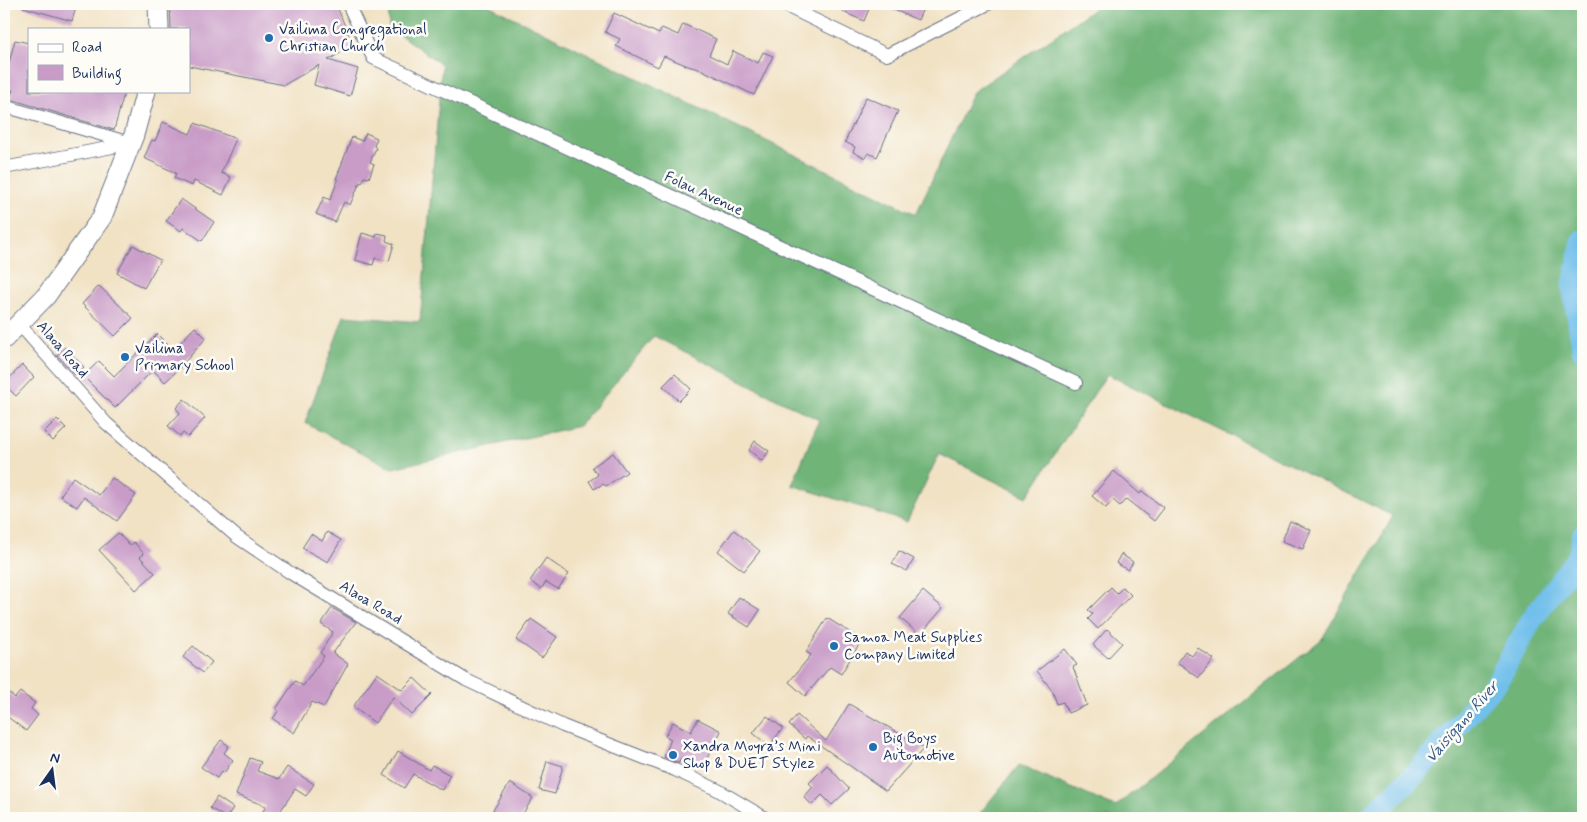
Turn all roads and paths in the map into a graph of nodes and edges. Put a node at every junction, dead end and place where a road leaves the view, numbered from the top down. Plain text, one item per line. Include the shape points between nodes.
1 (158, 4) edge
2 (348, 4) edge
3 (782, 4) edge
4 (988, 4) edge
5 (159, 28) edge
6 (146, 92) edge
7 (4, 106) edge
8 (130, 143) junction
9 (4, 168) edge
10 (20, 325) junction
11 (4, 339) edge
12 (1076, 383) dead end
13 (765, 818) edge

1 - 5 main road
2 - 12 street, Folau Avenue via 373,58
3 - 4 street via 887,55
6 - 8 main road
7 - 8 street
8 - 9 street
8 - 10 main road via 102,217 46,296
10 - 11 main road
10 - 13 street, Alaoa Road via 106,423 237,537 276,563 466,680 563,726 675,770 718,790

